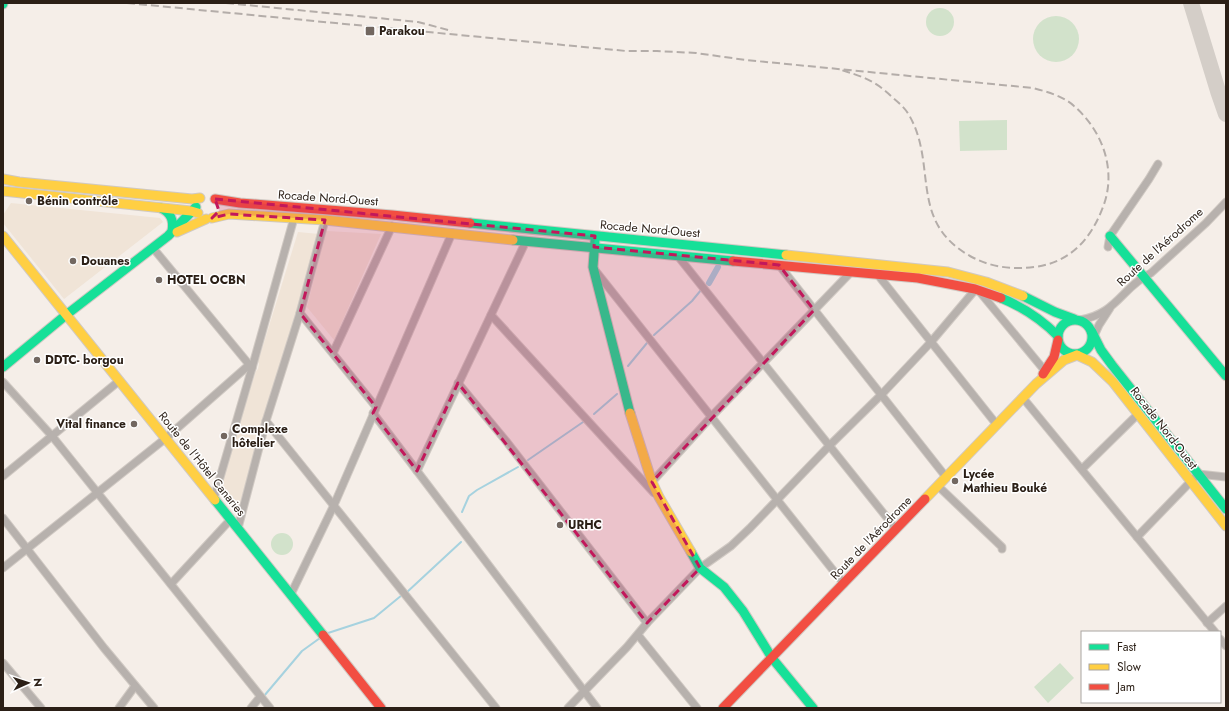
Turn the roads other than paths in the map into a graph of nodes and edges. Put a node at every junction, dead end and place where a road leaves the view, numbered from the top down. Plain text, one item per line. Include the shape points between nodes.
1 (1158, 164) dead end
2 (5, 178) edge
3 (3, 191) edge
4 (200, 198) junction
5 (215, 199) junction
6 (1226, 202) edge
7 (159, 207) junction
8 (196, 210) junction
9 (209, 218) junction
10 (294, 218) junction
11 (325, 220) junction
12 (392, 226) junction
13 (170, 233) junction
14 (452, 233) junction
15 (3, 236) edge
16 (595, 236) junction
17 (1110, 236) junction
18 (526, 241) junction
19 (594, 247) junction
20 (1108, 247) dead end
21 (153, 248) junction
22 (677, 255) junction
23 (779, 265) junction
24 (593, 267) junction
25 (850, 273) junction
26 (878, 275) junction
27 (1143, 277) junction
28 (977, 291) junction
29 (1110, 308) junction
30 (814, 310) junction
31 (300, 313) junction
32 (66, 315) junction
33 (491, 315) junction
34 (1077, 320) junction
35 (1093, 336) junction
36 (1058, 338) junction
37 (931, 342) junction
38 (333, 353) junction
39 (1077, 354) junction
40 (763, 363) junction
41 (3, 367) edge
42 (251, 367) junction
43 (1045, 371) junction
44 (1226, 376) edge
45 (119, 380) junction
46 (3, 382) edge
47 (458, 383) junction
48 (1036, 384) junction
49 (882, 394) junction
50 (1023, 398) junction
51 (375, 410) junction
52 (1138, 414) junction
53 (711, 417) junction
54 (266, 421) junction
55 (997, 425) junction
56 (52, 436) junction
57 (166, 438) junction
58 (830, 445) junction
59 (1082, 469) junction
60 (417, 471) junction
61 (1198, 474) junction
62 (3, 476) edge
63 (946, 477) junction
64 (1226, 477) edge
65 (652, 482) junction
66 (1191, 482) junction
67 (938, 486) junction
68 (98, 492) junction
69 (214, 498) junction
70 (659, 498) junction
71 (778, 500) junction
72 (334, 505) junction
73 (1226, 509) edge
74 (3, 518) edge
75 (231, 519) junction
76 (1226, 526) edge
77 (238, 528) junction
78 (896, 529) junction
79 (1137, 537) junction
80 (27, 548) junction
81 (1002, 549) dead end
82 (3, 568) edge
83 (700, 568) junction
84 (171, 584) junction
85 (844, 584) junction
86 (291, 594) junction
87 (1226, 606) edge
88 (647, 623) junction
89 (1207, 623) junction
90 (1214, 631) edge
91 (638, 635) junction
92 (772, 658) junction
93 (3, 662) edge
94 (135, 686) junction
95 (584, 690) junction
96 (260, 696) junction
97 (41, 708) edge
98 (119, 708) edge
99 (154, 708) edge
100 (251, 708) edge
101 (270, 708) edge
102 (381, 708) edge
103 (496, 708) edge
104 (568, 708) edge
105 (597, 708) edge
106 (697, 708) edge
107 (724, 708) edge
108 (813, 708) edge

1 - 17 street
2 - 4 main road via 19,182 161,197
3 - 7 main road
4 - 5 main road via 210,196
4 - 8 main road
5 - 9 main road via 219,204 219,211
5 - 16 main road, Rocade Nord-Ouest via 240,204 392,214
6 - 27 street, Route de l'Aérodrome via 1151,273
7 - 8 main road
7 - 13 main road via 166,210 174,222
8 - 9 main road
8 - 13 main road
9 - 10 main road, Rocade Nord-Ouest via 229,214
9 - 13 main road, Rocade Nord-Ouest
10 - 11 main road, Rocade Nord-Ouest
10 - 42 street
11 - 12 main road, Rocade Nord-Ouest
11 - 31 street
12 - 14 main road, Rocade Nord-Ouest
12 - 38 street
13 - 21 main road
14 - 18 main road, Rocade Nord-Ouest
14 - 51 street
15 - 32 main road, Route de l'Hôtel Canaries
16 - 19 main road
16 - 34 main road, Rocade Nord-Ouest via 948,272 994,284 1058,314
17 - 20 street
17 - 27 main road
18 - 19 main road, Rocade Nord-Ouest
18 - 33 street
19 - 22 main road, Rocade Nord-Ouest
19 - 24 main road
21 - 32 main road
21 - 42 street
22 - 23 main road, Rocade Nord-Ouest
22 - 40 street
23 - 25 main road, Rocade Nord-Ouest
23 - 30 street
24 - 53 street
24 - 65 main road via 622,387
25 - 26 main road, Rocade Nord-Ouest
25 - 30 street
26 - 28 main road, Rocade Nord-Ouest via 929,280
26 - 37 street
27 - 29 street, Route de l'Aérodrome
27 - 44 main road
28 - 36 main road, Rocade Nord-Ouest via 1031,312 1044,321
28 - 37 street
28 - 43 street
29 - 34 street, Route de l'Aérodrome via 1090,318
29 - 35 street, Route de l'Aérodrome
30 - 40 street
30 - 49 street
31 - 38 street
31 - 54 street
32 - 41 main road
32 - 45 main road, Route de l'Hôtel Canaries
33 - 47 street
33 - 70 street
34 - 35 main road via 1086,323
34 - 36 main road via 1064,323
35 - 39 main road via 1087,350
35 - 61 main road, Rocade Nord-Ouest via 1112,365
36 - 39 main road via 1066,352
36 - 43 main road, Route de l'Aérodrome via 1054,357
37 - 49 street
37 - 55 street
38 - 51 street
39 - 48 main road, Route de l'Aérodrome via 1064,360
39 - 52 main road, Rocade Nord-Ouest via 1100,368
40 - 53 street
40 - 58 street
42 - 57 street
42 - 69 street
43 - 48 main road, Route de l'Aérodrome
45 - 56 street
45 - 57 main road, Route de l'Hôtel Canaries
46 - 56 street
47 - 60 street
47 - 88 street
48 - 50 main road, Route de l'Aérodrome
49 - 58 street
49 - 63 street
50 - 55 main road, Route de l'Aérodrome
50 - 59 street
51 - 60 street
51 - 72 street
52 - 59 street
52 - 66 main road, Rocade Nord-Ouest
53 - 65 street
53 - 71 street
54 - 72 street
54 - 77 street
55 - 63 main road, Route de l'Aérodrome
56 - 62 street
56 - 68 street
57 - 68 street
57 - 69 main road, Route de l'Hôtel Canaries
58 - 71 street
58 - 78 street
59 - 79 street
60 - 95 street
61 - 64 street
61 - 66 street
61 - 73 main road, Rocade Nord-Ouest
63 - 67 main road, Route de l'Aérodrome
65 - 70 main road
66 - 76 main road, Rocade Nord-Ouest
66 - 79 street
67 - 78 main road, Route de l'Aérodrome
67 - 81 street via 1002,546
68 - 80 street
68 - 84 street
69 - 75 main road, Route de l'Hôtel Canaries
70 - 83 main road
71 - 83 street via 731,546
71 - 85 street
72 - 86 street
72 - 103 street
74 - 80 street
75 - 77 main road, Route de l'Hôtel Canaries
75 - 84 street
77 - 86 main road, Route de l'Hôtel Canaries
78 - 85 main road, Route de l'Aérodrome
79 - 89 street
80 - 82 street
80 - 94 street
83 - 88 street
83 - 92 main road via 724,587 743,611
84 - 96 street
85 - 92 main road, Route de l'Aérodrome
86 - 102 main road, Route de l'Hôtel Canaries
87 - 89 street
88 - 91 street
89 - 90 street
91 - 95 street
91 - 106 street
92 - 107 main road, Route de l'Aérodrome
92 - 108 main road
93 - 97 street
94 - 98 street
94 - 99 street
95 - 104 street
95 - 105 street
96 - 100 street
96 - 101 street

